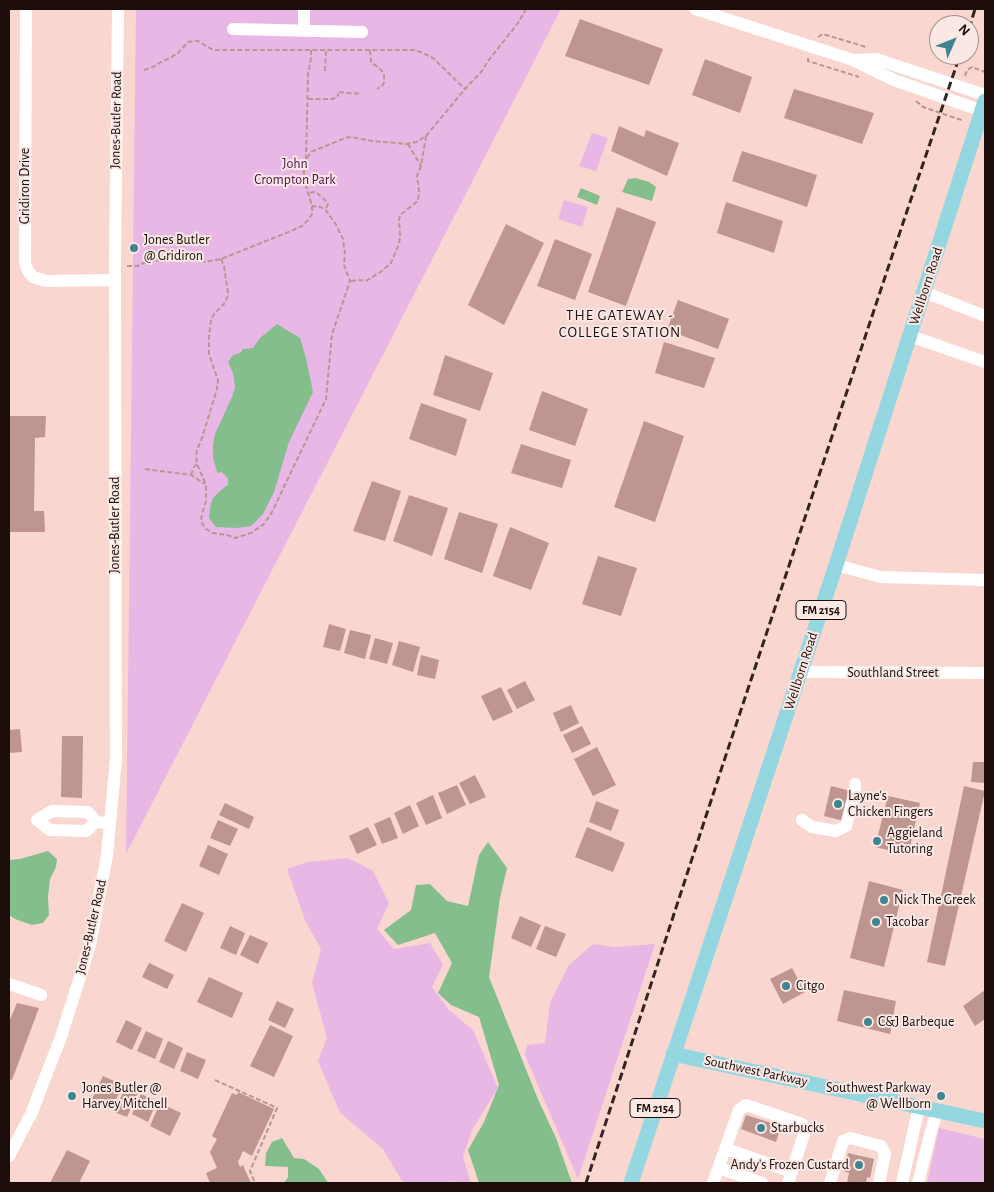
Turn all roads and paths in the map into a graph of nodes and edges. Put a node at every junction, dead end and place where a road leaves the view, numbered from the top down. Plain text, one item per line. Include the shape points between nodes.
1 (26, 9) edge
2 (118, 9) edge
3 (304, 9) edge
4 (526, 9) edge
5 (695, 9) edge
6 (233, 29) dead end
7 (304, 30) junction
8 (362, 32) dead end
9 (311, 49) junction
10 (326, 50) junction
11 (370, 50) junction
12 (853, 60) junction
13 (144, 70) dead end
14 (325, 71) dead end
15 (377, 89) dead end
16 (465, 89) junction
17 (361, 94) dead end
18 (985, 95) edge
19 (308, 99) junction
20 (984, 108) edge
21 (426, 136) junction
22 (407, 144) junction
23 (306, 159) junction
24 (421, 166) junction
25 (309, 193) junction
26 (312, 206) junction
27 (325, 209) junction
28 (221, 259) junction
29 (114, 266) junction
30 (115, 280) junction
31 (350, 281) junction
32 (924, 292) junction
33 (985, 316) edge
34 (910, 336) junction
35 (985, 362) edge
36 (197, 464) junction
37 (145, 469) dead end
38 (191, 475) junction
39 (206, 485) junction
40 (836, 566) junction
41 (985, 580) edge
42 (801, 672) junction
43 (985, 673) edge
44 (855, 784) dead end
45 (66, 812) junction
46 (802, 820) dead end
47 (96, 822) junction
48 (110, 823) junction
49 (66, 830) junction
50 (9, 984) edge
51 (41, 995) dead end
52 (673, 1054) junction
53 (214, 1080) dead end
54 (919, 1107) junction
55 (937, 1111) junction
56 (985, 1121) edge
57 (726, 1149) junction
58 (9, 1156) edge
59 (719, 1168) junction
60 (790, 1178) edge
61 (255, 1183) edge
62 (631, 1183) edge
63 (713, 1183) edge
64 (762, 1183) edge
65 (830, 1183) edge
66 (879, 1183) edge
67 (902, 1183) edge
68 (918, 1183) edge

1 - 30 street, Gridiron Drive via 24,263 33,277 46,281
2 - 29 street, Jones-Butler Road
3 - 7 street
4 - 16 path via 482,71
5 - 12 street
6 - 7 street
7 - 8 street
9 - 10 path
9 - 13 path via 213,50 194,41 188,42 170,58
9 - 19 path
10 - 11 path
10 - 14 path
11 - 15 path via 371,62 384,74 383,85
11 - 16 path via 421,52 433,58
12 - 18 street via 876,59
12 - 20 street via 894,80
16 - 21 path
17 - 19 path via 339,92 333,99
19 - 23 path
20 - 32 main road, Wellborn Road / FM 2154
21 - 22 path
21 - 24 path
22 - 23 path via 351,137 311,152
22 - 24 path
23 - 25 path via 304,179
24 - 31 path via 416,176 418,201 400,215 399,244 392,264 366,281
25 - 26 path
25 - 27 path via 316,192 327,202
26 - 27 path
26 - 28 path via 312,214 302,226
27 - 31 path via 343,239 344,265
28 - 29 path via 205,262 178,258 137,266
28 - 36 path via 228,293 211,320 209,336 209,354 218,380 217,389 197,450
29 - 30 street, Jones-Butler Road
30 - 48 street, Jones-Butler Road via 116,758
31 - 39 path via 332,334 326,399 264,524 235,538 206,529 201,521
32 - 33 street
32 - 34 main road, Wellborn Road / FM 2154
34 - 35 street
34 - 40 main road, Wellborn Road / FM 2154
36 - 38 path
36 - 39 path
37 - 38 path
38 - 39 path
40 - 41 street via 881,577
40 - 42 main road, Wellborn Road / FM 2154
42 - 43 street, Southland Street
42 - 52 main road, Wellborn Road / FM 2154
44 - 46 street via 846,826 836,831 812,827
45 - 47 street via 88,812
45 - 49 street
45 - 49 street via 52,811 37,820 50,830
47 - 48 street
47 - 49 street via 86,831
48 - 58 street, Jones-Butler Road via 108,855 90,945 62,1034 32,1112
50 - 51 street
52 - 54 main road, Southwest Parkway
52 - 62 main road, Wellborn Road / FM 2154
53 - 61 path via 278,1108 250,1171
54 - 55 main road, Southwest Parkway
54 - 67 street
55 - 56 main road, Southwest Parkway
55 - 68 street
57 - 59 street
57 - 60 street
57 - 60 street via 739,1110 746,1105 802,1124 805,1130
59 - 63 street
59 - 64 street
65 - 66 street via 843,1141 850,1138 881,1146 885,1154

